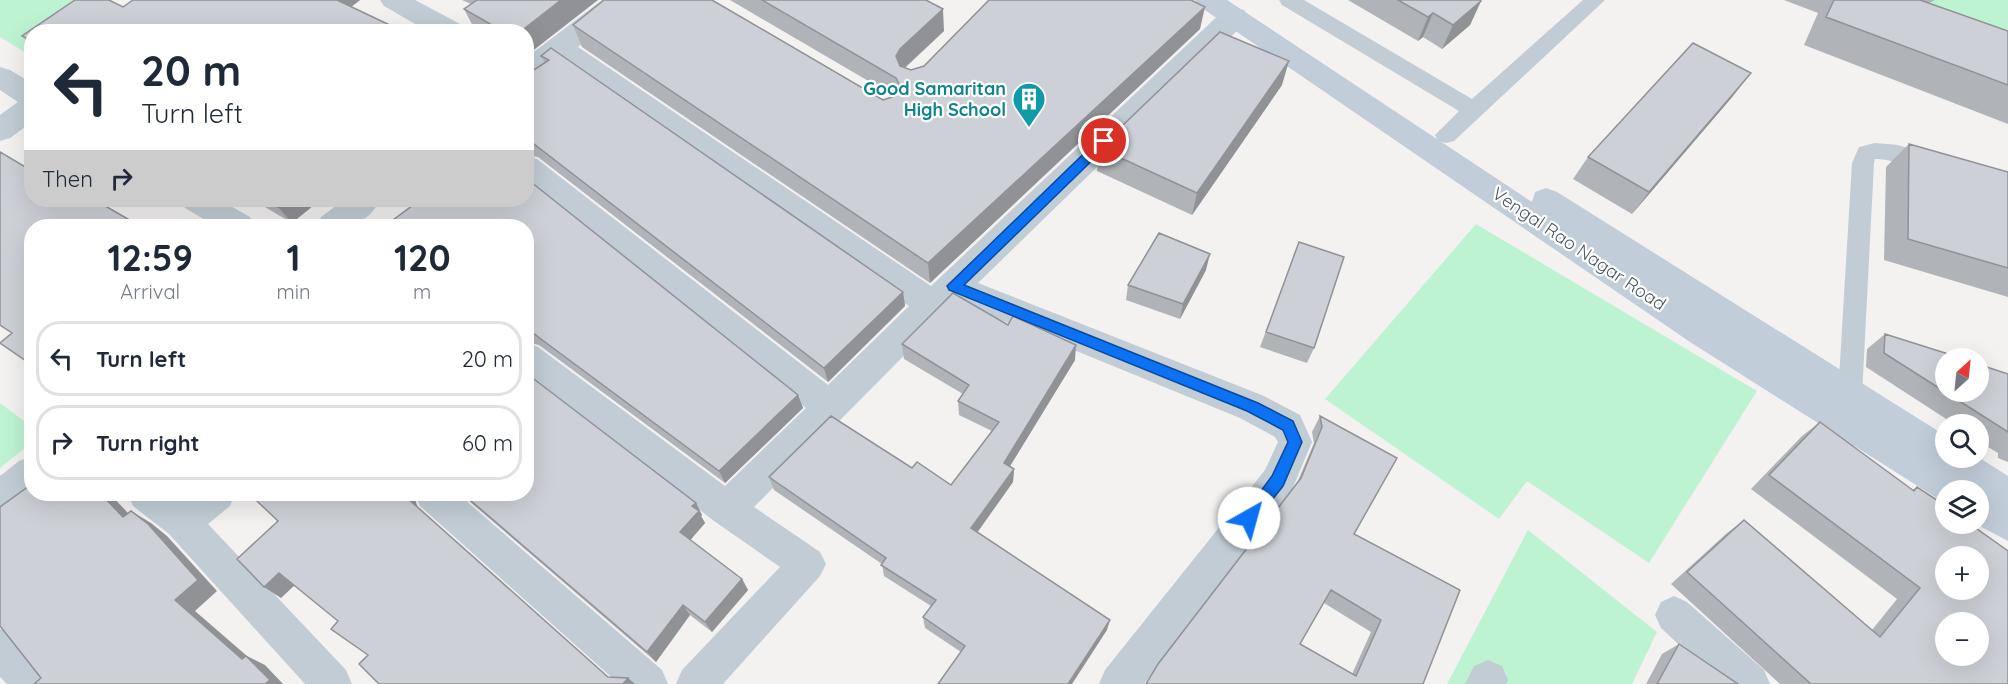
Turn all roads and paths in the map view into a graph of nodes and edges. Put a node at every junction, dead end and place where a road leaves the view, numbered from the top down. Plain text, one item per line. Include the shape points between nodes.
1 (393, 0) edge
2 (620, 0) edge
3 (1208, 0) edge
4 (1596, 0) edge
5 (1236, 8) edge
6 (1275, 20) edge
7 (437, 24) edge
8 (559, 48) junction
9 (534, 67) edge
10 (0, 77) edge
11 (24, 92) edge
12 (1474, 110) junction
13 (24, 114) edge
14 (0, 130) edge
15 (1446, 135) junction
16 (1953, 170) edge
17 (534, 173) edge
18 (208, 207) edge
19 (227, 219) edge
20 (942, 295) junction
21 (1710, 322) junction
22 (534, 363) edge
23 (1850, 395) junction
24 (829, 406) junction
25 (1935, 448) edge
26 (1966, 468) edge
27 (24, 478) edge
28 (1941, 480) edge
29 (2008, 495) edge
30 (0, 497) edge
31 (155, 501) edge
32 (208, 501) edge
33 (441, 501) edge
34 (728, 509) junction
35 (1989, 512) edge
36 (182, 522) junction
37 (2008, 524) edge
38 (1674, 615) dead end
39 (0, 648) edge
40 (33, 684) edge
41 (332, 684) edge
42 (648, 684) edge
43 (696, 684) edge
44 (1119, 684) edge
45 (1750, 684) edge

1 - 7 street
2 - 8 street
3 - 5 main road, Vengal Rao Nagar Road
4 - 12 lane
5 - 6 main road, Vengal Rao Nagar Road
5 - 20 street
6 - 12 lane
6 - 15 main road, Vengal Rao Nagar Road
6 - 21 main road, Vengal Rao Nagar Road
8 - 9 street
8 - 20 street
10 - 11 street
12 - 15 lane
13 - 14 street
15 - 21 main road, Vengal Rao Nagar Road
16 - 23 lane via 1886,150 1867,153
17 - 24 street
18 - 19 street
20 - 24 street
20 - 44 street via 1252,407 1288,426 1295,442 1278,481
21 - 23 main road, Vengal Rao Nagar Road
21 - 28 main road, Vengal Rao Nagar Road
22 - 34 street
23 - 25 main road, Vengal Rao Nagar Road
24 - 34 street
26 - 29 main road, Vengal Rao Nagar Road
27 - 30 street
31 - 36 street
32 - 36 street
33 - 42 street
34 - 43 street via 807,564
35 - 37 main road
36 - 41 street
38 - 45 street
39 - 40 street

